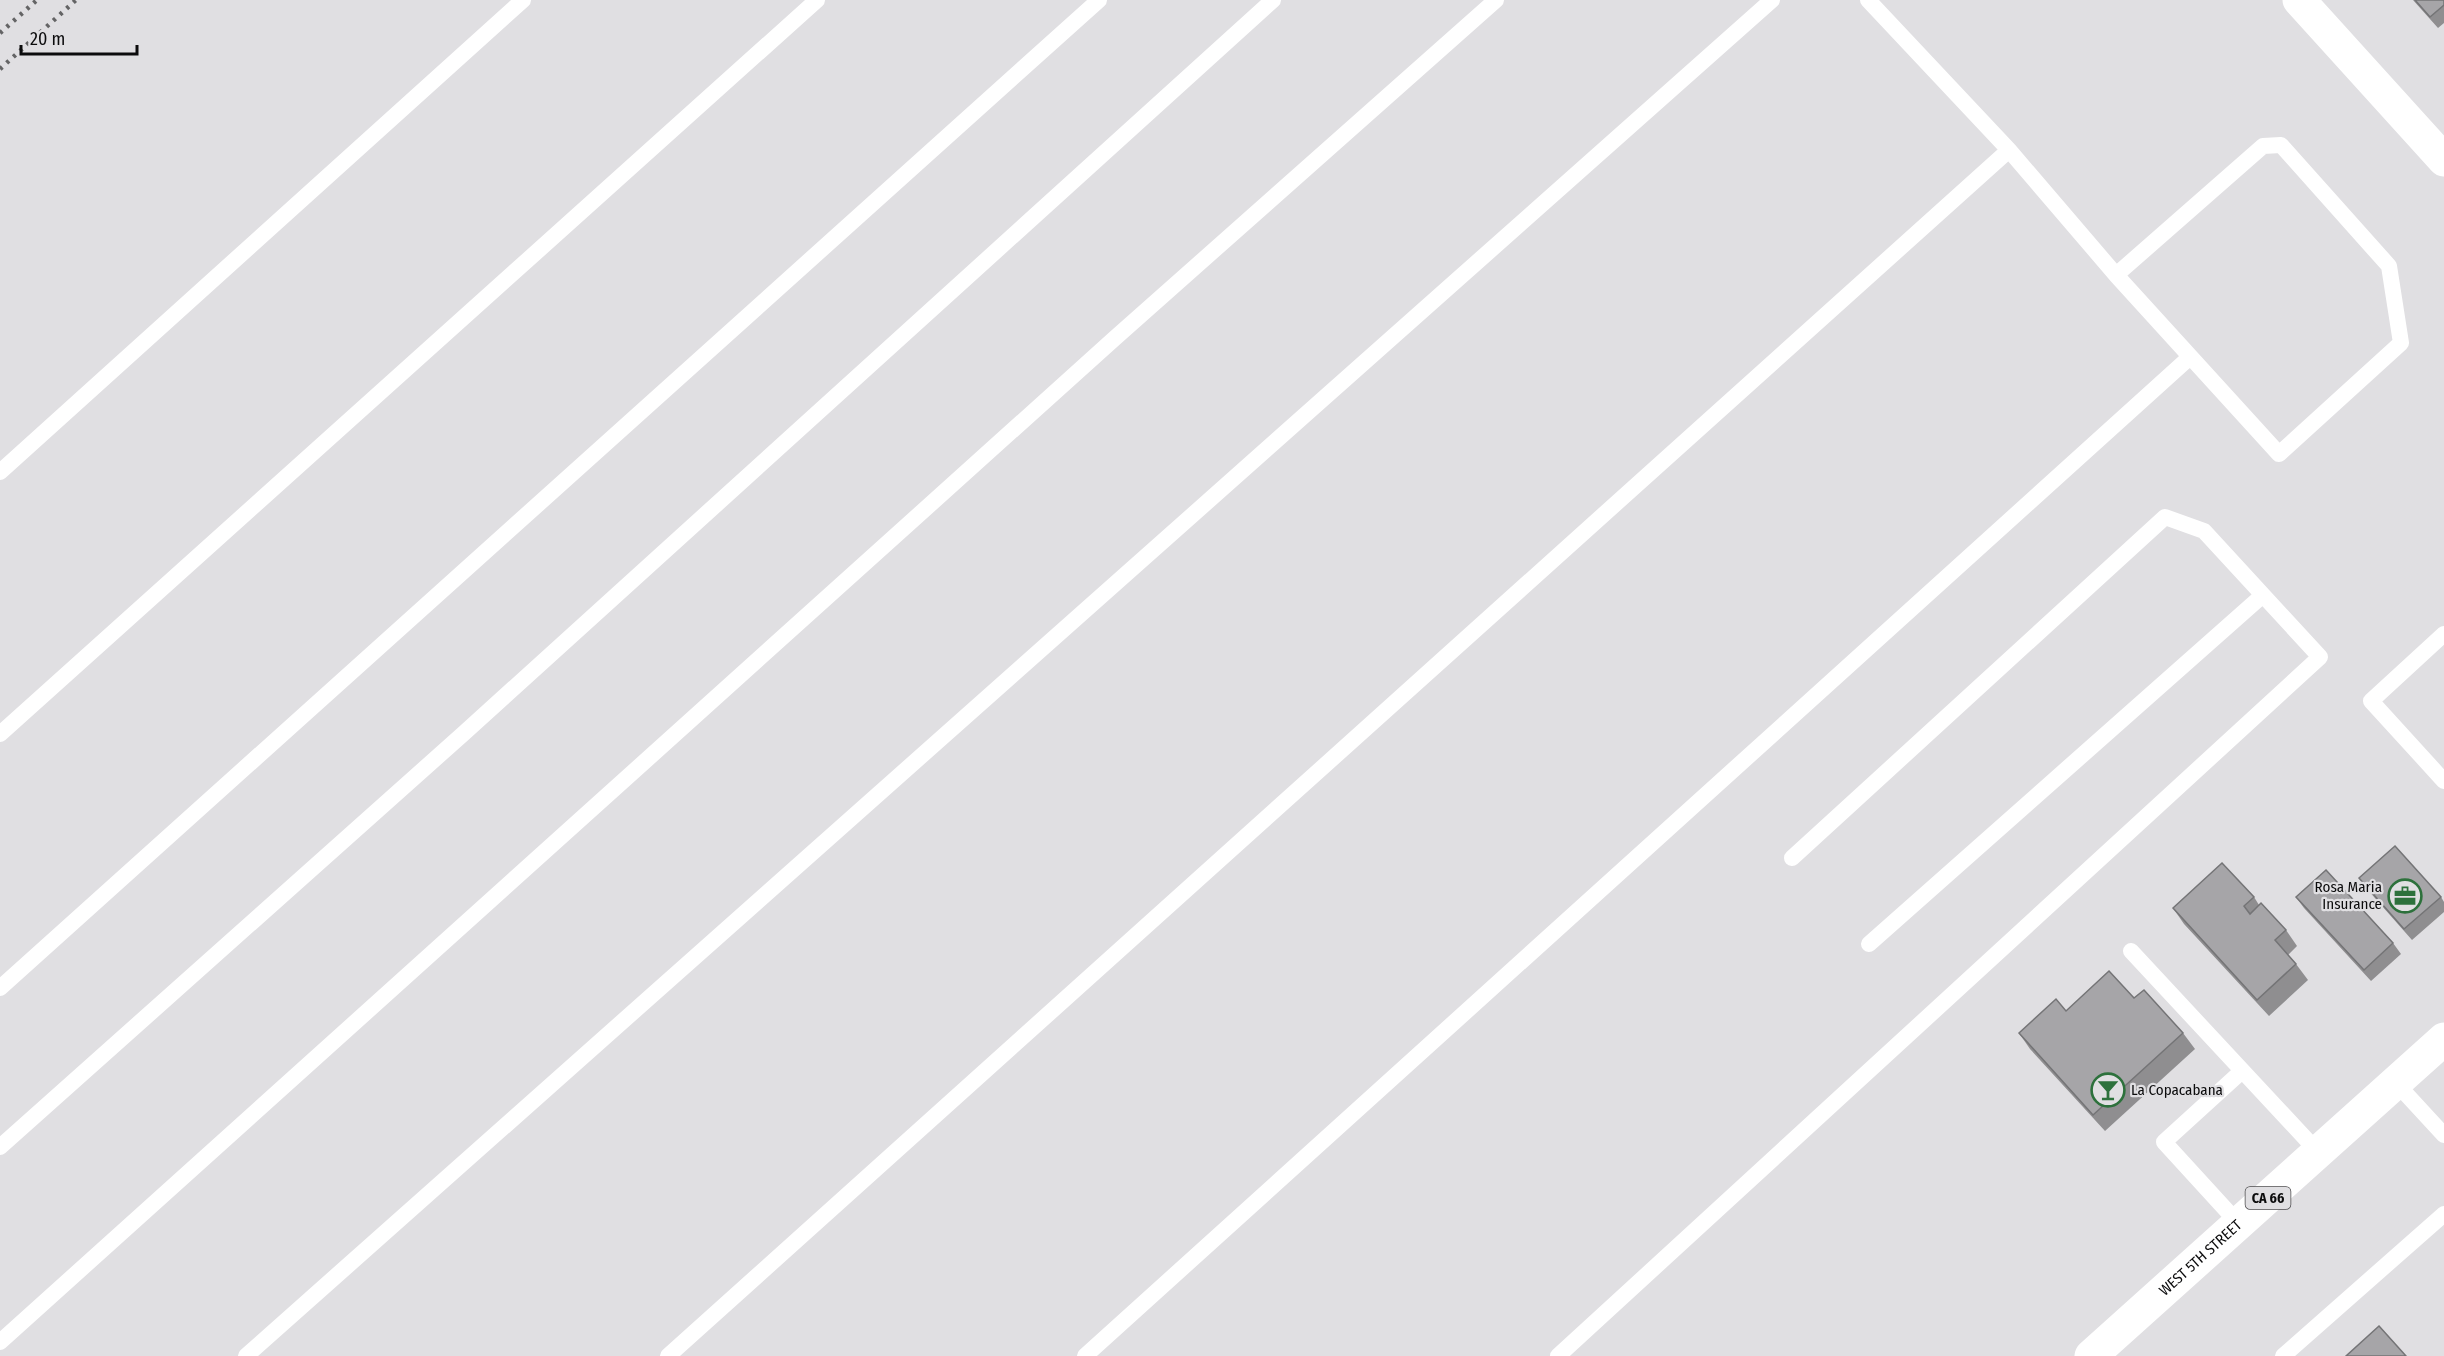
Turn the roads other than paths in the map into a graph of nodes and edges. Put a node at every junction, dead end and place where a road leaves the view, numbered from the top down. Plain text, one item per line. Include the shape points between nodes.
1 (522, 0) edge
2 (817, 0) edge
3 (1099, 0) edge
4 (1273, 0) edge
5 (1496, 0) edge
6 (1772, 0) edge
7 (1868, 0) edge
8 (2299, 0) edge
9 (2010, 150) junction
10 (2444, 160) edge
11 (2116, 275) junction
12 (2190, 357) junction
13 (0, 472) edge
14 (2263, 595) junction
15 (2444, 634) edge
16 (0, 734) edge
17 (2444, 782) edge
18 (1792, 858) dead end
19 (1869, 944) dead end
20 (2131, 951) dead end
21 (0, 988) edge
22 (2444, 1039) edge
23 (2242, 1071) junction
24 (2396, 1083) junction
25 (2444, 1135) edge
26 (0, 1147) edge
27 (2318, 1152) junction
28 (2444, 1214) edge
29 (2239, 1224) junction
30 (0, 1342) edge
31 (246, 1356) edge
32 (668, 1356) edge
33 (1085, 1356) edge
34 (1558, 1356) edge
35 (2091, 1356) edge
36 (2283, 1356) edge

1 - 13 lane
2 - 16 lane
3 - 21 lane
4 - 26 lane via 463,734
5 - 30 lane
6 - 31 lane
7 - 9 lane
8 - 10 main road
9 - 11 lane
9 - 32 lane
11 - 12 lane
11 - 12 lane via 2263,146 2281,145 2389,266 2402,343 2279,454
12 - 33 lane
14 - 18 lane via 2204,531 2165,516
14 - 19 lane
14 - 34 lane via 2320,657
15 - 17 lane via 2371,701
20 - 23 lane
22 - 24 main road, WEST 5TH STREET / CA 66
23 - 27 lane
23 - 29 lane via 2164,1142
24 - 25 lane
24 - 27 main road, WEST 5TH STREET / CA 66
27 - 29 main road, WEST 5TH STREET / CA 66
28 - 36 lane
29 - 35 main road, WEST 5TH STREET / CA 66

